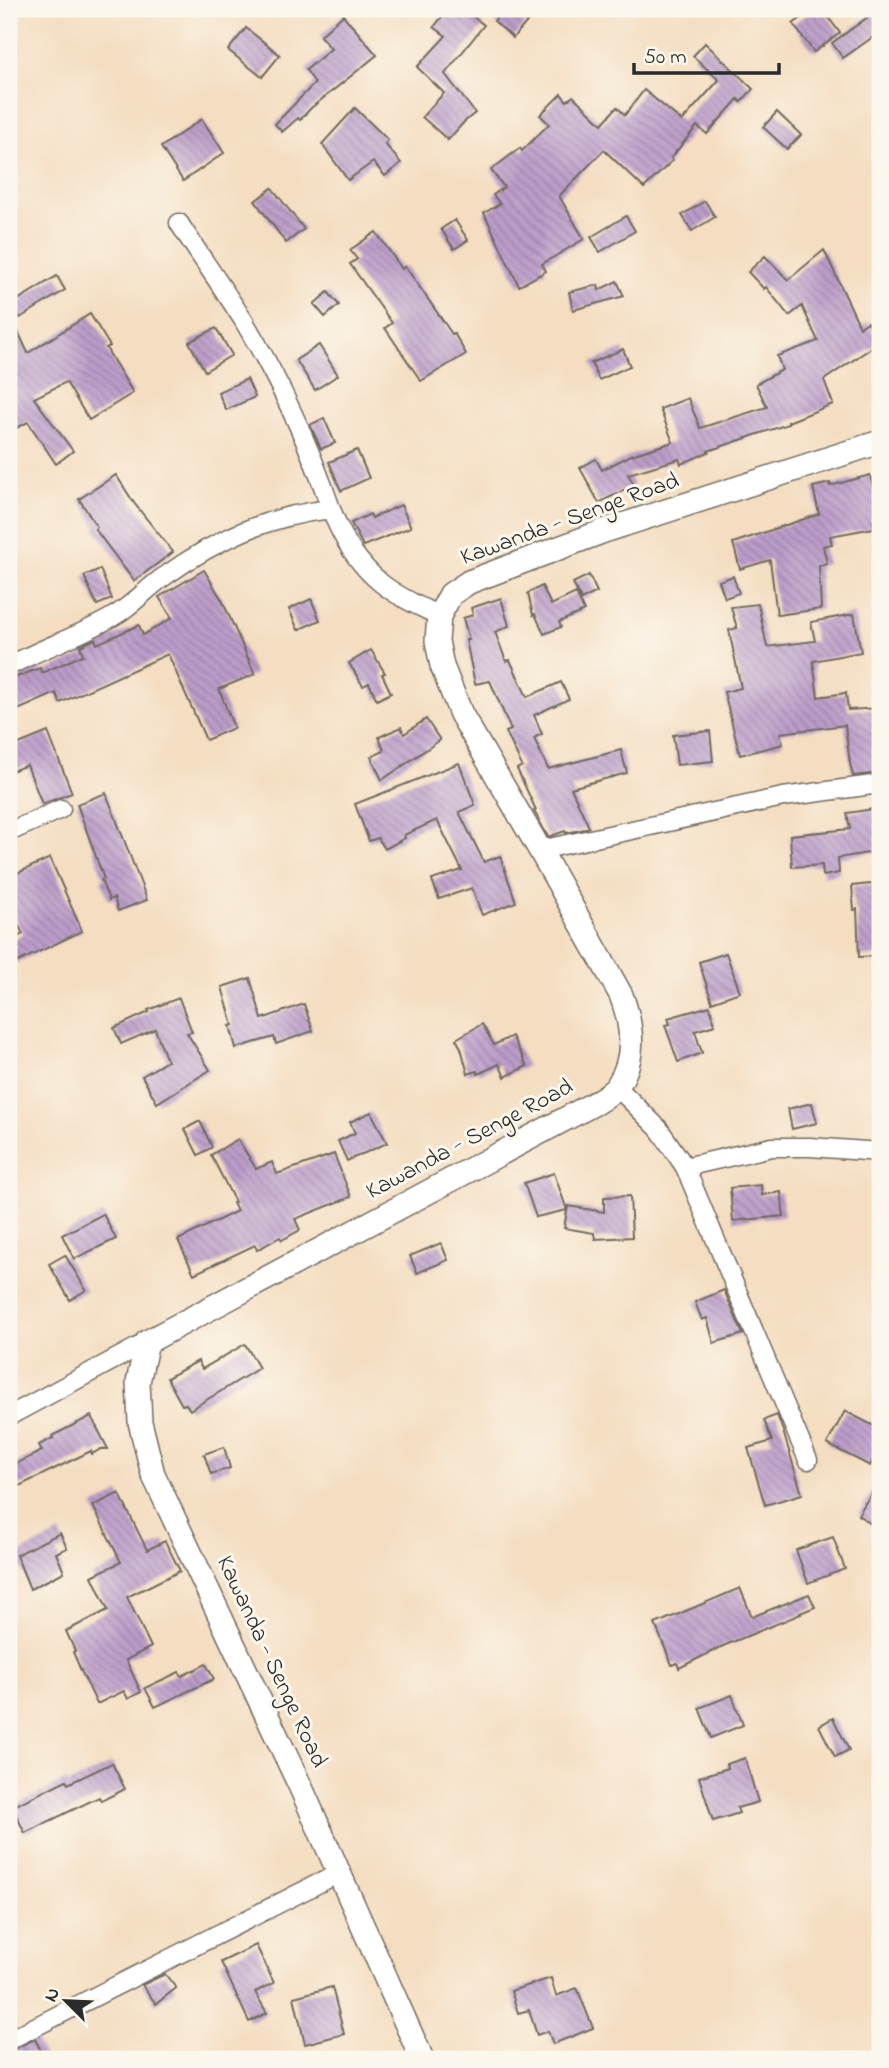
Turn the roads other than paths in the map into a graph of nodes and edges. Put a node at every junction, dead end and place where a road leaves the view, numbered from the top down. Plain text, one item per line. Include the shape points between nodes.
1 (178, 223) dead end
2 (880, 442) edge
3 (331, 509) junction
4 (439, 616) junction
5 (9, 666) edge
6 (880, 784) edge
7 (61, 809) dead end
8 (9, 832) edge
9 (540, 850) junction
10 (617, 1087) junction
11 (880, 1152) edge
12 (685, 1167) junction
13 (146, 1342) junction
14 (9, 1416) edge
15 (808, 1460) dead end
16 (339, 1873) junction
17 (9, 2040) edge
18 (422, 2059) edge

1 - 3 street via 245,323 294,414
2 - 4 street, Kawanda - Senge Road via 604,531 469,582 451,594
3 - 4 street via 339,529 380,582
3 - 5 street via 272,520 226,538 164,576 118,614
4 - 9 street via 442,666 461,714
6 - 9 street via 783,797
7 - 8 street
9 - 10 street via 629,1017 628,1063
10 - 12 street via 659,1129
10 - 13 street, Kawanda - Senge Road
11 - 12 street via 772,1147
12 - 15 street
13 - 14 street
13 - 16 street, Kawanda - Senge Road via 138,1382 140,1422 153,1474
16 - 17 street
16 - 18 street, Kawanda - Senge Road

